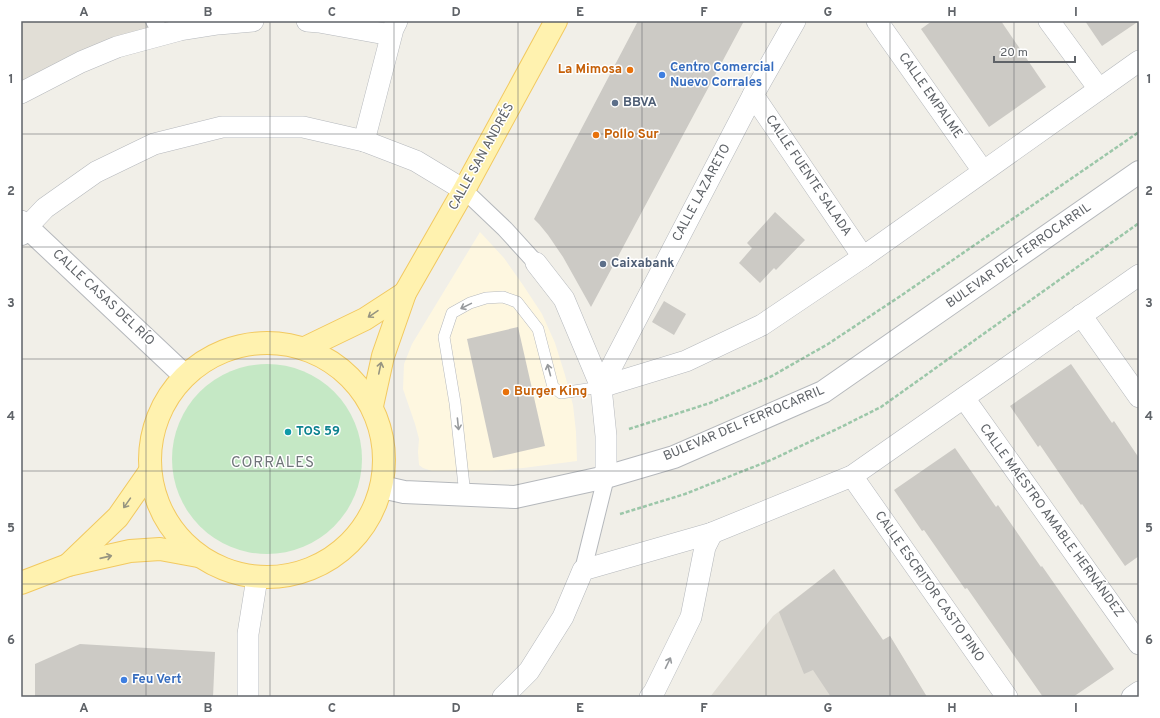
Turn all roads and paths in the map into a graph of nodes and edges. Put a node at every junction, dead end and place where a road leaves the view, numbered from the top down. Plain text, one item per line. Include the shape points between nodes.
1 (253, 21) edge
2 (307, 21) edge
3 (556, 21) edge
4 (795, 21) edge
5 (877, 21) edge
6 (1049, 21) edge
7 (365, 26) edge
8 (158, 28) edge
9 (394, 28) edge
10 (1139, 61) edge
11 (1099, 89) junction
12 (21, 93) edge
13 (753, 95) junction
14 (1139, 132) edge
15 (364, 141) junction
16 (983, 171) junction
17 (1139, 172) edge
18 (464, 190) junction
19 (1139, 223) edge
20 (23, 227) edge
21 (863, 257) junction
22 (536, 263) joint
23 (1139, 275) edge
24 (405, 292) junction
25 (1081, 315) junction
26 (305, 348) junction
27 (184, 375) junction
28 (601, 387) junction
29 (1139, 397) edge
30 (964, 398) junction
31 (372, 406) junction
32 (606, 436) junction
33 (150, 471) junction
34 (606, 476) junction
35 (852, 476) junction
36 (382, 487) junction
37 (465, 495) junction
38 (595, 521) junction
39 (712, 533) junction
40 (198, 556) junction
41 (68, 565) junction
42 (583, 570) junction
43 (257, 578) junction
44 (21, 583) edge
45 (1139, 644) edge
46 (1139, 692) edge
47 (248, 697) edge
48 (503, 697) edge
49 (650, 697) edge
50 (1007, 697) edge
51 (1132, 697) edge

1 - 8 street via 180,30
2 - 7 street
3 - 18 main road, CALLE SAN ANDRÉS
4 - 13 street, CALLE LAZARETO
5 - 16 street, CALLE EMPALME
6 - 11 street
7 - 9 street
8 - 12 street via 81,62
9 - 15 street
10 - 11 street
11 - 16 street
13 - 21 street, CALLE FUENTE SALADA
13 - 28 street, CALLE LAZARETO
14 - 32 path via 899,297 828,344 772,376 710,403
15 - 18 street via 416,161
15 - 20 street via 303,127 222,127 154,144 96,172
16 - 21 street
17 - 34 street, BULEVAR DEL FERROCARRIL via 824,392 674,457
18 - 22 street
18 - 24 main road, CALLE SAN ANDRÉS
19 - 38 path via 881,407 771,460 685,494
20 - 27 street, CALLE CASAS DEL RÍO
21 - 28 street via 762,324 686,361
22 - 28 street via 564,299
23 - 25 street
24 -> 26 main road, CALLE SAN ANDRÉS via 365,319
31 -> 24 main road, CALLE SAN ANDRÉS via 383,356
25 - 29 street
25 - 30 street
26 - 27 main road via 273,342 241,344 210,356
26 - 31 main road via 332,362 355,382
27 - 33 main road via 164,403 152,436
28 - 32 street
28 -> 37 lane via 561,393 553,387 538,330 517,302 503,297 486,298 452,313 444,337 456,403
30 - 35 street
30 - 45 street, CALLE MAESTRO AMABLE HERNÁNDEZ
31 - 36 main road via 383,435 385,465
32 - 34 street
33 - 40 main road via 158,504 174,533
33 -> 41 main road via 118,517
34 - 37 street, BULEVAR DEL FERROCARRIL via 515,497
34 - 38 street
35 - 39 street
35 - 50 street, CALLE ESCRITOR CASTO PINO
36 - 37 street, BULEVAR DEL FERROCARRIL via 404,492
36 - 43 main road via 362,531 333,559 297,575
38 - 42 street
39 - 42 street
49 -> 39 street via 691,617 705,546
41 -> 40 main road via 130,551 160,549
40 - 43 main road via 226,571
41 - 44 main road
42 - 48 street via 563,617 534,664
43 - 47 street via 248,634
46 - 51 street

